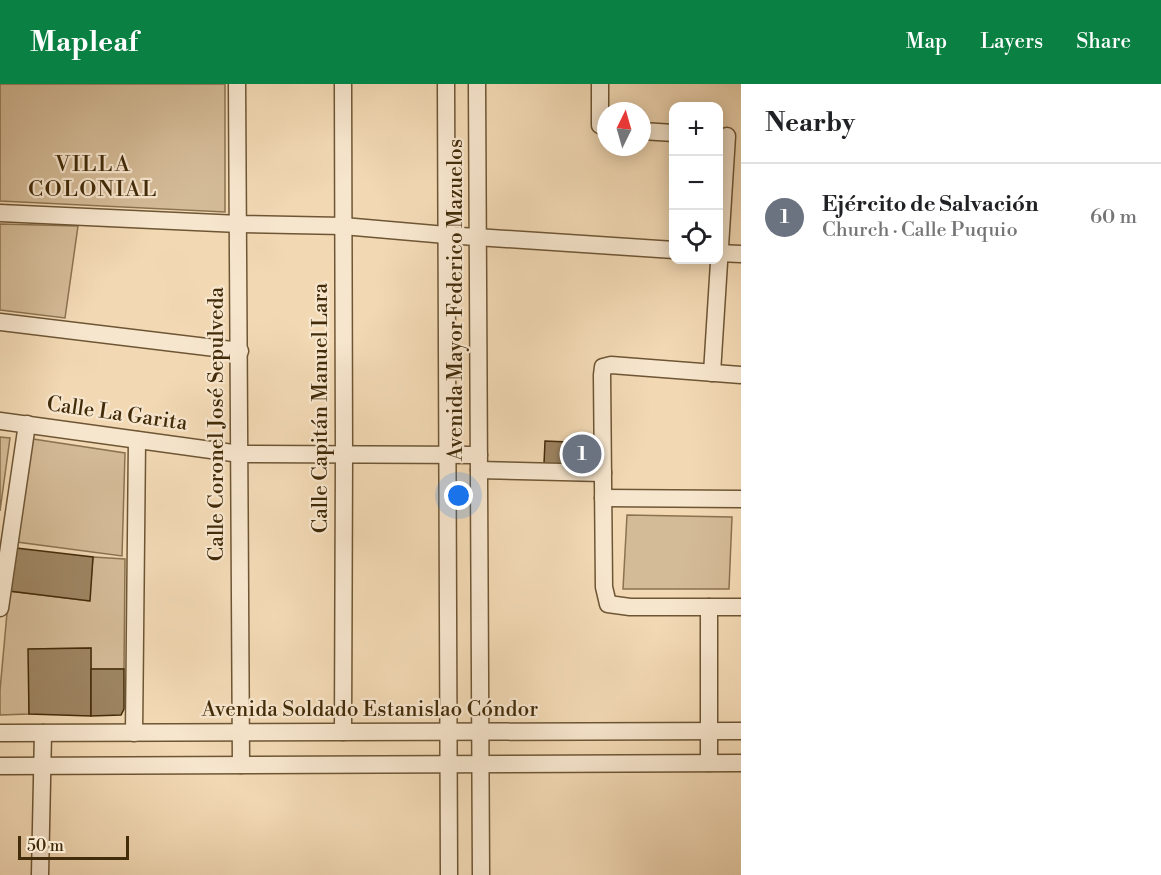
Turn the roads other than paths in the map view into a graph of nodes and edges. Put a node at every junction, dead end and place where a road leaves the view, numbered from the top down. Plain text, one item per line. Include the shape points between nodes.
1 (237, 84) edge
2 (343, 84) edge
3 (446, 84) edge
4 (477, 84) edge
5 (600, 84) edge
6 (600, 102) edge
7 (651, 132) edge
8 (669, 133) edge
9 (729, 136) edge
10 (723, 210) edge
11 (0, 213) edge
12 (239, 224) junction
13 (343, 226) junction
14 (446, 235) junction
15 (478, 236) junction
16 (669, 250) edge
17 (723, 253) edge
18 (741, 254) edge
19 (718, 264) edge
20 (0, 321) edge
21 (240, 351) junction
22 (712, 373) junction
23 (741, 375) edge
24 (0, 421) edge
25 (27, 424) junction
26 (137, 440) junction
27 (240, 454) junction
28 (344, 455) junction
29 (448, 455) junction
30 (479, 463) junction
31 (603, 473) junction
32 (603, 498) junction
33 (741, 499) edge
34 (710, 608) junction
35 (741, 608) edge
36 (0, 609) edge
37 (708, 731) junction
38 (741, 731) edge
39 (343, 732) junction
40 (449, 732) junction
41 (480, 732) junction
42 (134, 733) junction
43 (239, 733) junction
44 (0, 734) edge
45 (43, 734) junction
46 (709, 763) junction
47 (741, 763) edge
48 (449, 764) junction
49 (480, 764) junction
50 (241, 765) junction
51 (0, 766) edge
52 (42, 766) junction
53 (40, 875) edge
54 (449, 875) edge
55 (481, 875) edge

1 - 12 street, Calle Coronel José Sepulveda
2 - 13 street, Calle Capitán Manuel Lara
3 - 14 street, Avenida Mayor Federico Mazuelos
4 - 15 street, Avenida Mayor Federico Mazuelos
5 - 6 street
7 - 8 street
9 - 10 street
11 - 12 street
12 - 13 street
12 - 21 street, Calle Coronel José Sepulveda
13 - 14 street
13 - 28 street, Calle Capitán Manuel Lara
14 - 15 street
14 - 29 street, Avenida Mayor Federico Mazuelos
15 - 16 street
15 - 30 street, Avenida Mayor Federico Mazuelos
17 - 18 street
19 - 22 street
20 - 21 street
21 - 27 street, Calle Coronel José Sepulveda
22 - 23 street
22 - 31 street via 603,367
24 - 25 street, Calle La Garita
25 - 26 street, Calle La Garita
25 - 36 street
26 - 27 street, Calle La Garita
26 - 42 street
27 - 28 street, Calle La Garita
27 - 43 street, Calle Coronel José Sepulveda
28 - 29 street, Calle La Garita
28 - 39 street, Calle Capitán Manuel Lara
29 - 30 street, Calle La Garita
29 - 40 street, Avenida Mayor Federico Mazuelos
30 - 31 street, Calle La Garita
30 - 41 street, Avenida Mayor Federico Mazuelos
31 - 32 street
32 - 33 street
32 - 34 street via 604,587 608,604
34 - 35 street
34 - 37 street
37 - 38 street, Avenida Soldado Estanislao Cóndor
37 - 41 street, Avenida Soldado Estanislao Cóndor
37 - 46 street
39 - 40 street, Avenida Soldado Estanislao Cóndor
39 - 43 street, Avenida Soldado Estanislao Cóndor
40 - 41 street, Avenida Soldado Estanislao Cóndor
40 - 48 street, Avenida Mayor Federico Mazuelos
41 - 49 street, Avenida Mayor Federico Mazuelos
42 - 43 street, Avenida Soldado Estanislao Cóndor
42 - 45 street, Avenida Soldado Estanislao Cóndor
43 - 50 street, Calle Coronel José Sepulveda
44 - 45 street, Avenida Soldado Estanislao Cóndor
45 - 52 street
46 - 47 street
46 - 49 street
48 - 49 street
48 - 50 street
48 - 54 street, Avenida Mayor Federico Mazuelos
49 - 55 street, Avenida Mayor Federico Mazuelos
50 - 52 street
51 - 52 street
52 - 53 street

